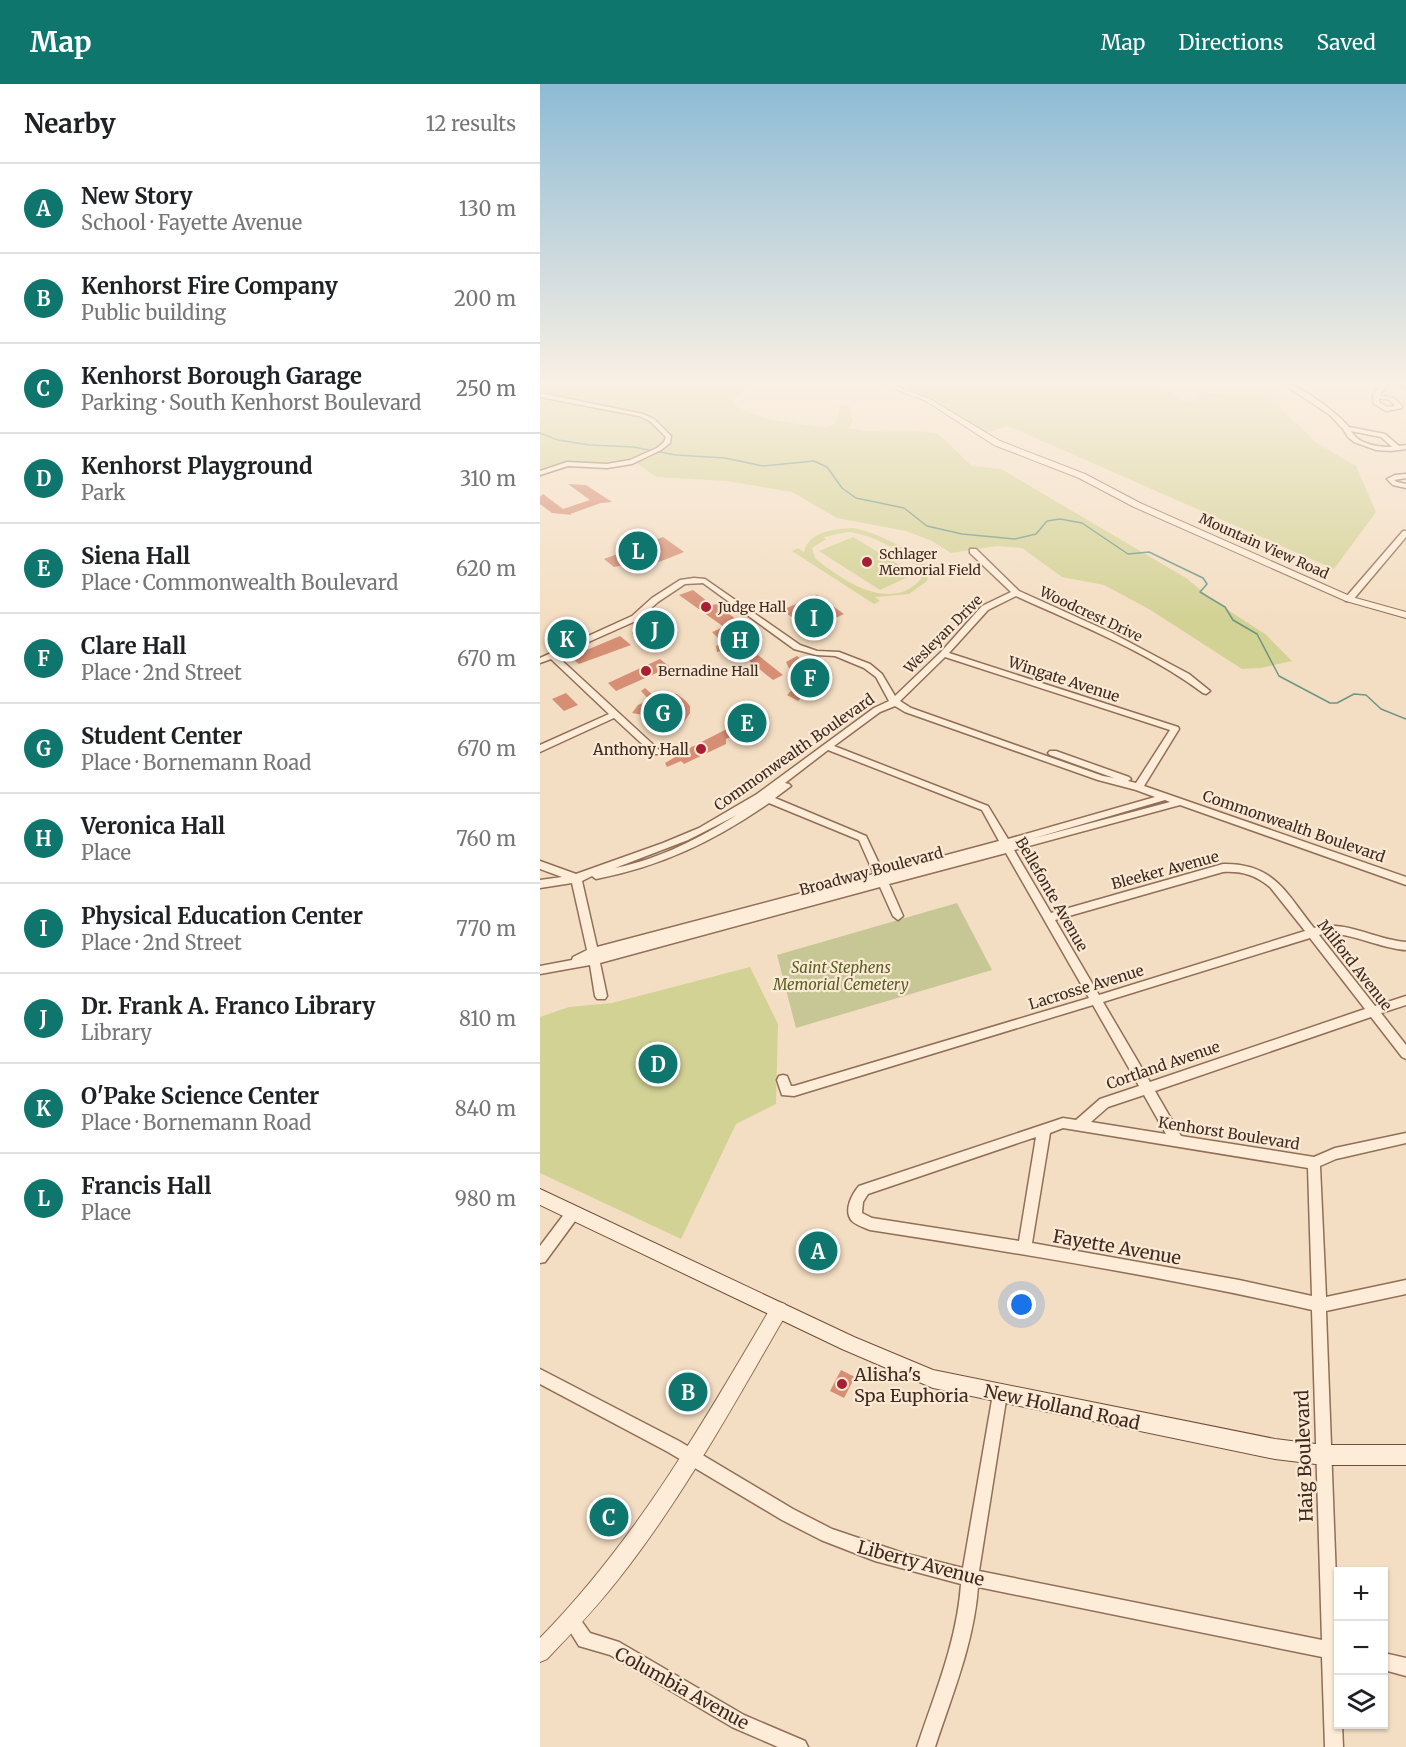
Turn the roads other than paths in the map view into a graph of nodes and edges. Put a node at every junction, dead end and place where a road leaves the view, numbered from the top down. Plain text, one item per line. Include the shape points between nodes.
1 (622, 463) edge
2 (1047, 463) edge
3 (540, 473) edge
4 (1406, 476) edge
5 (1406, 486) edge
6 (1406, 533) edge
7 (973, 551) dead end
8 (1016, 593) junction
9 (1349, 599) junction
10 (1406, 615) edge
11 (944, 654) junction
12 (552, 656) junction
13 (540, 661) edge
14 (1206, 691) dead end
15 (894, 702) junction
16 (614, 712) junction
17 (540, 744) edge
18 (832, 748) junction
19 (540, 749) edge
20 (656, 752) dead end
21 (1138, 787) junction
22 (1165, 797) junction
23 (764, 798) junction
24 (1181, 802) junction
25 (1008, 846) junction
26 (540, 865) edge
27 (576, 878) junction
28 (882, 880) junction
29 (1406, 880) edge
30 (540, 884) edge
31 (1281, 895) joint
32 (898, 916) dead end
33 (1049, 918) junction
34 (1310, 932) junction
35 (1406, 945) edge
36 (593, 956) junction
37 (540, 970) edge
38 (601, 996) dead end
39 (1096, 1000) junction
40 (1406, 1000) edge
41 (1373, 1011) junction
42 (1406, 1053) edge
43 (783, 1080) dead end
44 (1146, 1088) junction
45 (1079, 1125) junction
46 (1044, 1129) junction
47 (1406, 1138) edge
48 (1177, 1141) junction
49 (1314, 1163) junction
50 (540, 1197) edge
51 (573, 1213) junction
52 (1025, 1248) junction
53 (540, 1257) edge
54 (1406, 1287) edge
55 (1320, 1305) junction
56 (779, 1310) junction
57 (540, 1376) edge
58 (1000, 1394) junction
59 (1324, 1455) junction
60 (1406, 1455) edge
61 (692, 1457) junction
62 (970, 1577) junction
63 (572, 1622) junction
64 (1334, 1651) edge
65 (540, 1652) edge
66 (1388, 1663) edge
67 (1406, 1667) edge
68 (1334, 1675) edge
69 (799, 1747) edge
70 (926, 1747) edge
71 (1334, 1747) edge

1 - 3 street via 612,466 567,464
2 - 9 street, Mountain View Road
4 - 5 street via 1390,479
6 - 9 street
7 - 8 street, Woodcrest Drive
8 - 11 street, Wesleyan Drive via 985,608
8 - 14 street, Woodcrest Drive via 1109,635
9 - 10 street, Mountain View Road
11 - 15 street, Wesleyan Drive
11 - 21 street, Wingate Avenue via 1175,729
12 - 13 street
12 - 15 street via 635,618 678,585 699,580 708,582 796,647 836,654 867,666 879,676
12 - 16 street
15 - 18 street, Commonwealth Boulevard
15 - 21 street, Commonwealth Boulevard via 1101,778
16 - 17 street
16 - 19 street
16 - 20 street
18 - 23 street, Commonwealth Boulevard
18 - 25 street, Bellefonte Avenue via 986,808
21 - 22 street, Commonwealth Boulevard
22 - 24 street, Commonwealth Boulevard
22 - 25 street, Broadway Boulevard
23 - 27 street, Commonwealth Boulevard via 744,818 665,858 614,873
23 - 28 street via 863,838
24 - 25 street, Broadway Boulevard
24 - 29 street, Commonwealth Boulevard
25 - 28 street, Broadway Boulevard
25 - 33 street, Bellefonte Avenue
26 - 27 street
27 - 30 street, Commonwealth Boulevard
27 - 36 street
28 - 32 street
28 - 36 street, Broadway Boulevard
31 - 33 street, Bleeker Avenue via 1274,884 1255,871 1223,868
31 - 34 street, Milford Avenue
33 - 39 street, Bellefonte Avenue
34 - 35 street, Lacrosse Avenue via 1339,929 1392,946
34 - 39 street, Lacrosse Avenue
34 - 41 street, Milford Avenue
36 - 37 street, Broadway Boulevard
36 - 38 street
39 - 43 street, Lacrosse Avenue via 794,1091 786,1091
39 - 44 street, Bellefonte Avenue
40 - 41 street, Cortland Avenue
41 - 42 street, Milford Avenue
41 - 44 street, Cortland Avenue
44 - 45 street, Cortland Avenue via 1104,1103
44 - 48 street, Bellefonte Avenue
45 - 46 street via 1063,1123
45 - 48 street, Kenhorst Boulevard
46 - 52 street
46 - 52 street, Fayette Avenue via 869,1188 859,1195 855,1209 857,1217 870,1224
47 - 49 street, Kenhorst Boulevard via 1335,1154
48 - 49 street, Kenhorst Boulevard
49 - 55 street, Haig Boulevard
50 - 51 main road, New Holland Road
51 - 53 street
51 - 56 main road, New Holland Road
52 - 55 street, Fayette Avenue
54 - 55 street, Fayette Avenue
55 - 59 street, Haig Boulevard
56 - 58 main road, New Holland Road via 918,1374
56 - 61 street
57 - 61 street, Liberty Avenue
58 - 59 main road, New Holland Road via 1174,1431
58 - 62 street
59 - 60 main road, New Holland Road
59 - 64 street, Haig Boulevard
61 - 62 street, Liberty Avenue via 764,1501 844,1542 906,1563
61 - 63 street via 639,1540
62 - 64 street, Liberty Avenue
62 - 70 street via 960,1639
63 - 65 street
63 - 69 street, Columbia Avenue via 585,1640 613,1648 738,1721
66 - 67 street
68 - 71 street, Haig Boulevard

